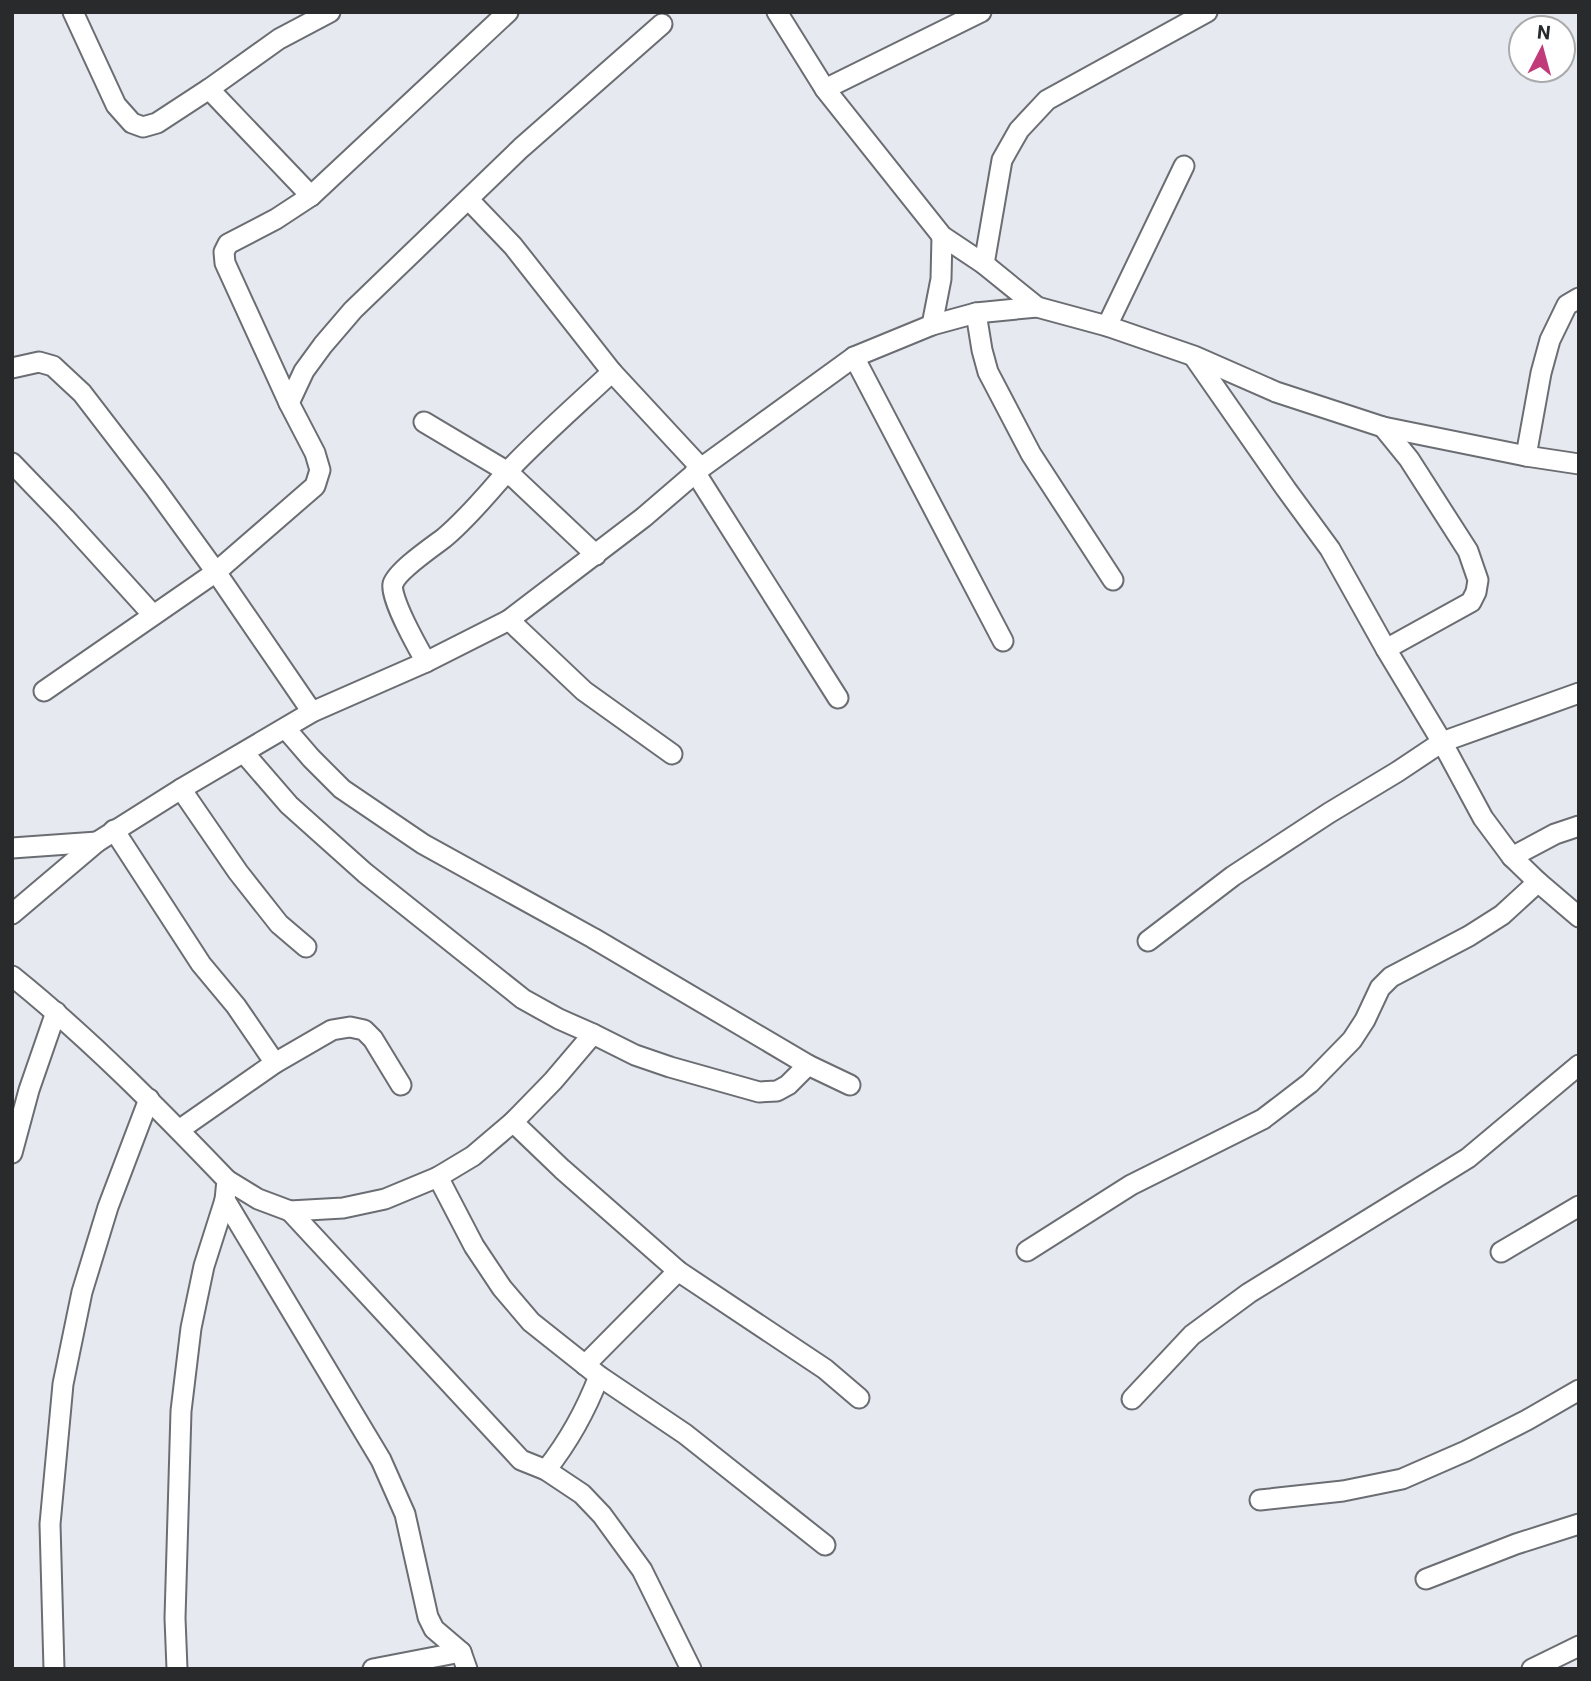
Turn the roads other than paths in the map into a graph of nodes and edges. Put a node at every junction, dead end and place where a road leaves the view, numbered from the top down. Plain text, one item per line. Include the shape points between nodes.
1 (73, 12) edge
2 (330, 12) edge
3 (508, 12) edge
4 (981, 12) edge
5 (1207, 12) edge
6 (784, 15) edge
7 (662, 24) dead end
8 (209, 89) junction
9 (825, 89) junction
10 (1184, 166) dead end
11 (311, 195) junction
12 (469, 200) junction
13 (942, 236) junction
14 (984, 264) junction
15 (1579, 298) edge
16 (1037, 307) junction
17 (976, 313) junction
18 (932, 325) junction
19 (1107, 326) junction
20 (1194, 356) junction
21 (854, 357) junction
22 (12, 368) edge
23 (612, 372) junction
24 (289, 403) junction
25 (424, 422) dead end
26 (1383, 427) junction
27 (1526, 456) junction
28 (12, 463) edge
29 (1579, 464) edge
30 (698, 470) junction
31 (508, 472) junction
32 (596, 555) junction
33 (216, 572) junction
34 (1113, 580) dead end
35 (153, 615) junction
36 (509, 620) junction
37 (1003, 641) dead end
38 (1386, 649) junction
39 (426, 662) junction
40 (44, 691) dead end
41 (1579, 694) edge
42 (838, 698) dead end
43 (312, 712) junction
44 (286, 729) junction
45 (1442, 742) junction
46 (244, 752) junction
47 (672, 754) dead end
48 (181, 789) junction
49 (1579, 826) edge
50 (114, 830) junction
51 (97, 842) junction
52 (12, 848) edge
53 (1512, 857) junction
54 (1538, 882) junction
55 (12, 914) edge
56 (1579, 916) edge
57 (1148, 941) dead end
58 (306, 947) dead end
59 (12, 976) edge
60 (56, 1012) junction
61 (593, 1034) junction
62 (275, 1063) junction
63 (808, 1065) junction
64 (1579, 1065) edge
65 (401, 1085) dead end
66 (850, 1085) dead end
67 (149, 1100) junction
68 (513, 1122) junction
69 (179, 1130) junction
70 (12, 1153) edge
71 (438, 1177) junction
72 (227, 1180) junction
73 (225, 1200) junction
74 (1579, 1206) edge
75 (290, 1211) junction
76 (1027, 1251) dead end
77 (1501, 1252) dead end
78 (678, 1270) junction
79 (592, 1371) junction
80 (1579, 1390) edge
81 (859, 1398) dead end
82 (1132, 1399) dead end
83 (546, 1470) junction
84 (1260, 1500) dead end
85 (1579, 1524) edge
86 (825, 1545) dead end
87 (1426, 1579) dead end
88 (1579, 1646) edge
89 (464, 1660) edge
90 (54, 1669) edge
91 (177, 1669) edge
92 (373, 1669) edge
93 (691, 1669) edge
94 (1532, 1669) edge

1 - 8 street via 116,105 132,123 143,127 157,123
2 - 8 street via 279,39
3 - 11 street
4 - 9 street
5 - 14 street via 1046,100 1019,130 1002,160
6 - 9 street
7 - 12 street via 520,148
8 - 11 street
9 - 13 street
10 - 19 street
11 - 24 street via 228,244 224,252
12 - 23 street via 521,255
12 - 24 street via 353,310 304,371
13 - 14 street
13 - 18 street via 942,279
14 - 16 street
15 - 27 street via 1567,305 1550,340
16 - 17 street
16 - 19 street
17 - 18 street
17 - 34 street via 988,372 1031,454
18 - 21 street
19 - 20 street
20 - 26 street via 1276,392
20 - 38 street via 1330,549
21 - 30 street
21 - 37 street
22 - 33 street via 39,362 53,366 82,393
23 - 30 street
23 - 31 street
24 - 33 street via 315,453 320,470 315,486
25 - 31 street
26 - 27 street
26 - 38 street via 1457,531 1478,580 1471,602
27 - 29 street
28 - 35 street
30 - 32 street
30 - 42 street
31 - 32 street
31 - 39 street via 470,514 393,582 395,602
32 - 36 street
33 - 35 street
33 - 43 street
35 - 40 street
36 - 39 street
36 - 47 street via 584,691
38 - 45 street
39 - 43 street
41 - 45 street
43 - 44 street
44 - 46 street
44 - 63 street via 342,789 424,844
45 - 53 street via 1483,818
45 - 57 street via 1233,876
46 - 48 street
46 - 61 street via 289,805 365,873 523,999
48 - 50 street
48 - 58 street via 237,872 279,924
49 - 53 street
50 - 51 street
50 - 62 street via 201,964
51 - 52 street
51 - 55 street
53 - 54 street
54 - 56 street
54 - 76 street via 1502,915 1391,977 1380,988 1352,1040 1310,1083 1263,1119 1131,1185
59 - 60 street
60 - 67 street
60 - 70 street
61 - 63 street via 670,1068 759,1092 788,1085
61 - 68 street
62 - 65 street via 332,1030 350,1027 364,1030 373,1039
62 - 69 street
63 - 66 street
64 - 82 street via 1468,1158 1249,1293 1192,1335
67 - 69 street
67 - 90 street via 107,1207 82,1292 63,1384 50,1524
68 - 71 street via 473,1156
68 - 78 street
69 - 72 street
71 - 75 street via 385,1199 344,1208
71 - 79 street via 502,1288 531,1322
72 - 73 street
72 - 75 street
73 - 89 street via 381,1460 405,1514 428,1617
73 - 91 street via 204,1266 183,1397
74 - 77 street
75 - 83 street via 521,1460
78 - 79 street
78 - 81 street via 825,1369
79 - 83 street via 588,1405
79 - 86 street via 685,1434
80 - 84 street via 1466,1451 1402,1479
83 - 93 street via 582,1494 602,1515 642,1570
85 - 87 street
88 - 94 street
89 - 92 street

